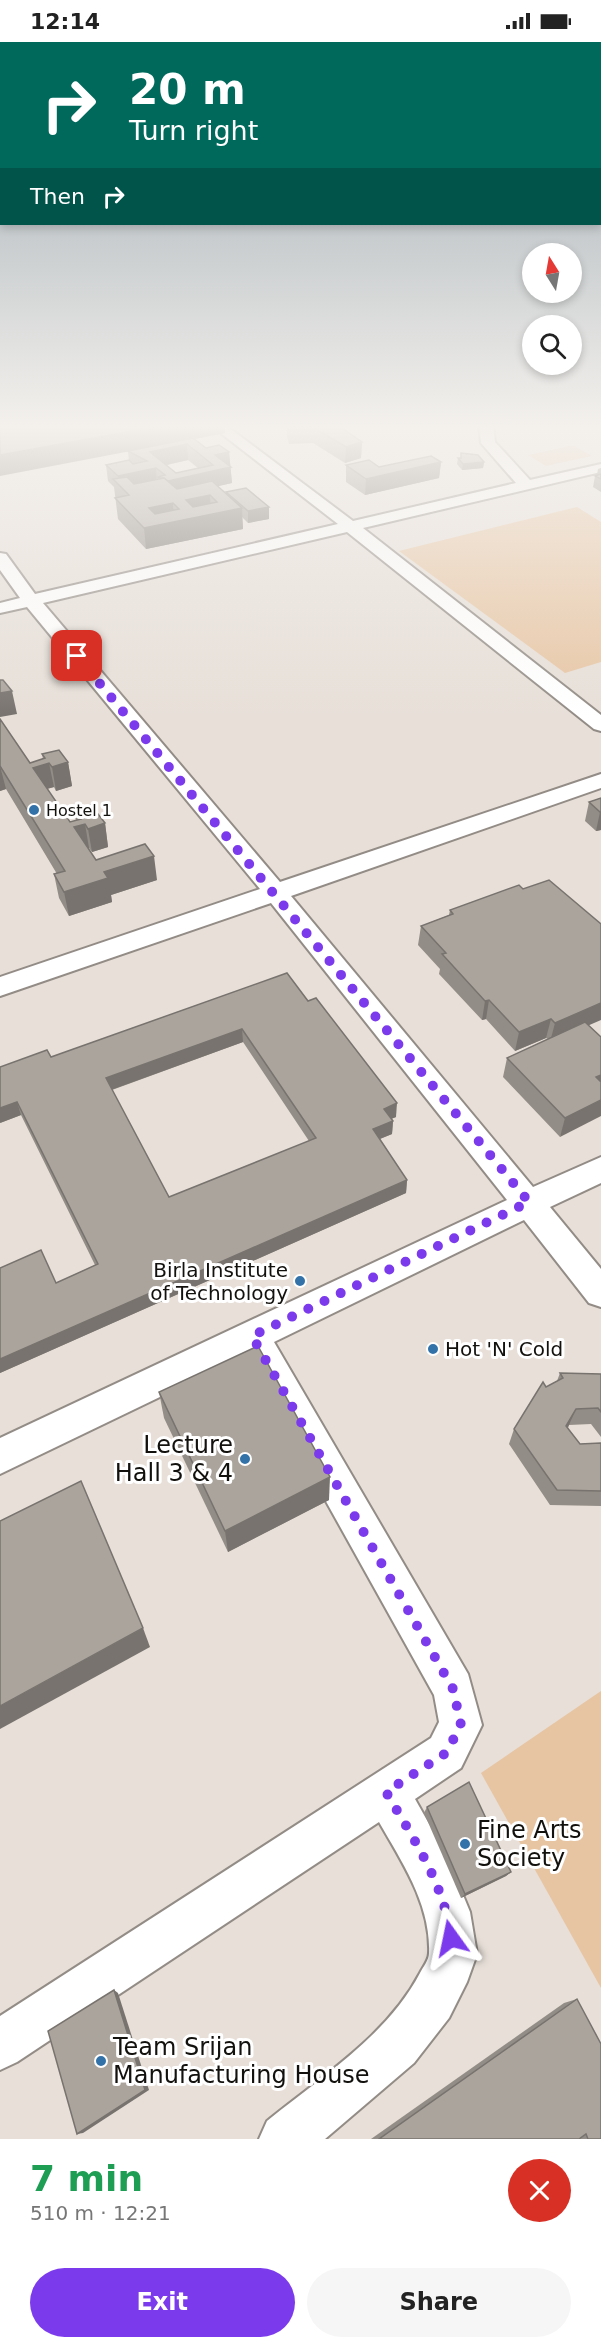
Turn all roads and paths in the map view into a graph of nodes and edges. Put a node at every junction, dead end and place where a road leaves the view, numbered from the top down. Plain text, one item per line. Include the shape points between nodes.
1 (344, 522) edge
2 (373, 522) edge
3 (351, 527) junction
4 (0, 558) edge
5 (31, 601) junction
6 (0, 608) edge
7 (601, 725) edge
8 (601, 781) edge
9 (277, 894) junction
10 (0, 987) edge
11 (601, 1169) edge
12 (529, 1202) junction
13 (601, 1293) edge
14 (252, 1336) junction
15 (0, 1456) edge
16 (386, 1792) junction
17 (0, 2045) edge
18 (285, 2139) edge

1 - 3 street
2 - 3 street
3 - 5 street
3 - 7 street
4 - 5 street
5 - 6 street
5 - 9 street
8 - 9 street
9 - 10 street
9 - 12 street
11 - 12 street
12 - 13 street
12 - 14 street
14 - 15 street
14 - 16 street via 453,1689 461,1725 446,1753
16 - 17 street
16 - 18 street via 427,1863 449,1920 453,1956 435,1999 399,2043

